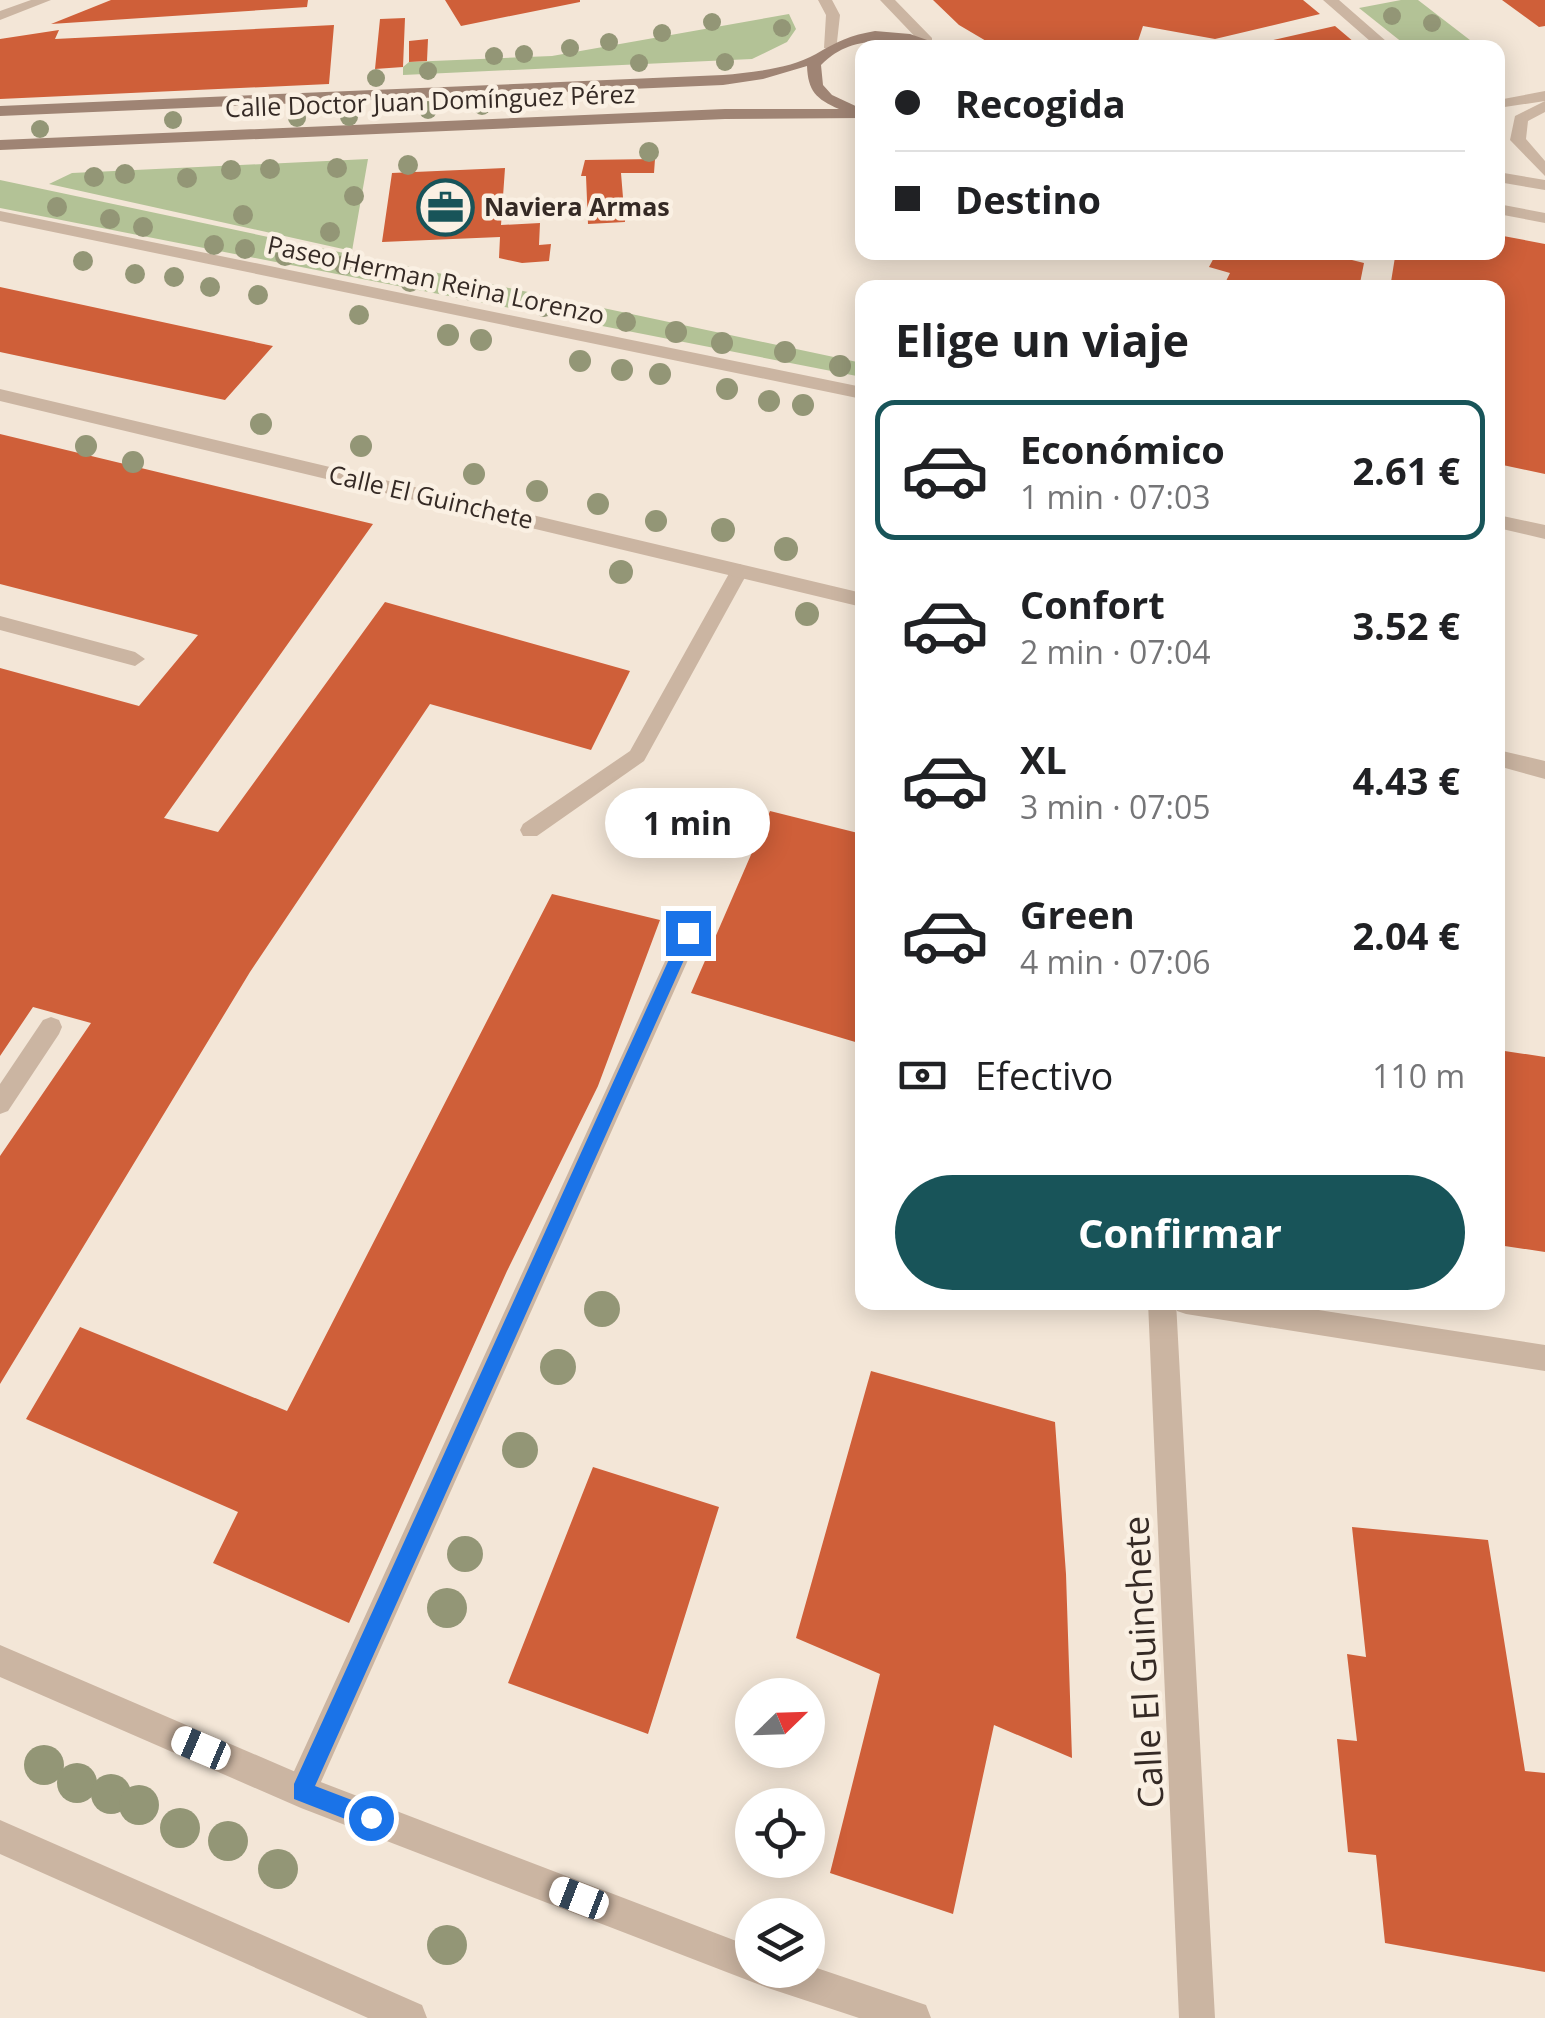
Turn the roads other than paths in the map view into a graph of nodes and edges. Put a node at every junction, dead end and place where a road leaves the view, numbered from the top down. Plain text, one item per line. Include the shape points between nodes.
1 (44, 0) edge
2 (825, 0) edge
3 (887, 0) edge
4 (1330, 0) edge
5 (0, 16) edge
6 (864, 40) edge
7 (917, 40) edge
8 (926, 40) edge
9 (1378, 40) edge
10 (855, 43) edge
11 (826, 52) junction
12 (1545, 96) edge
13 (1505, 103) edge
14 (1545, 106) edge
15 (855, 110) edge
16 (0, 111) edge
17 (855, 113) edge
18 (0, 144) edge
19 (1545, 171) edge
20 (1505, 177) edge
21 (1545, 185) edge
22 (1505, 211) edge
23 (0, 216) edge
24 (1545, 218) edge
25 (855, 391) edge
26 (0, 395) edge
27 (1505, 523) edge
28 (1545, 532) edge
29 (740, 570) junction
30 (855, 598) edge
31 (0, 623) edge
32 (135, 659) dead end
33 (1505, 760) edge
34 (1545, 770) edge
35 (530, 830) dead end
36 (688, 933) dead end
37 (51, 1027) dead end
38 (0, 1104) edge
39 (1162, 1310) edge
40 (1237, 1310) edge
41 (1545, 1358) edge
42 (0, 1660) edge
43 (302, 1791) junction
44 (0, 1837) edge
45 (735, 1957) edge
46 (815, 1988) edge
47 (409, 2018) edge
48 (913, 2018) edge
49 (1198, 2018) edge

1 - 5 street
2 - 11 street via 834,15
3 - 8 street
4 - 9 street
6 - 7 street, Calle Doctor Juan Domínguez Pérez
10 - 11 street, Calle Doctor Juan Domínguez Pérez
11 - 15 street via 812,73 815,86
11 - 16 street, Calle Doctor Juan Domínguez Pérez via 763,75 723,80
12 - 13 street
14 - 19 street via 1520,119 1518,140
17 - 18 street, Calle Doctor Juan Domínguez Pérez
20 - 21 street
22 - 24 street
23 - 25 street, Paseo Herman Reina Lorenzo
26 - 29 street, Calle El Guinchete
27 - 28 street
29 - 30 street, Calle El Guinchete
29 - 35 lane via 638,756
31 - 32 lane
33 - 34 street
36 - 43 lane
37 - 38 lane
39 - 49 street, Calle El Guinchete
40 - 41 lane
42 - 43 street
43 - 45 street
44 - 47 street
46 - 48 street

